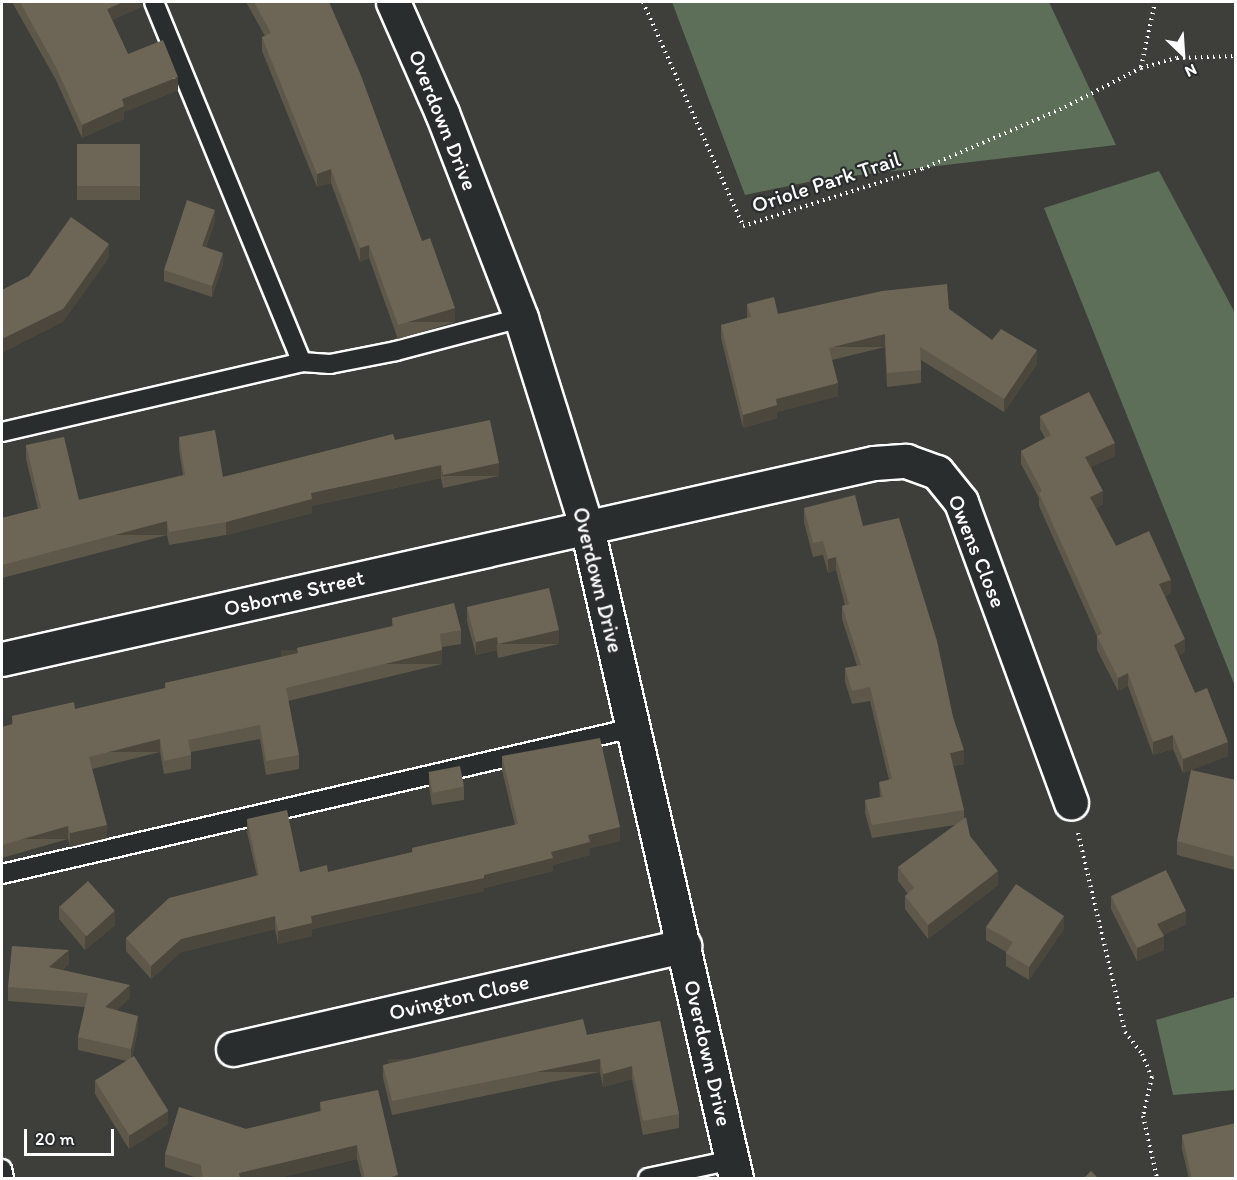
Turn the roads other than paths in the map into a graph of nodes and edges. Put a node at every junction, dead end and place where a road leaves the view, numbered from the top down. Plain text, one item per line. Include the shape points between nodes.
1 (154, 2) edge
2 (393, 2) edge
3 (521, 318) junction
4 (302, 362) junction
5 (2, 432) edge
6 (587, 528) junction
7 (2, 659) edge
8 (633, 728) junction
9 (1071, 803) road end
10 (2, 874) edge
11 (684, 946) junction
12 (234, 1049) dead end
13 (2, 1169) edge
14 (734, 1169) edge
15 (4, 1179) edge
16 (648, 1179) edge

1 - 4 lane
2 - 3 street, Overdown Drive via 442,113
3 - 4 lane via 374,356 330,364
3 - 6 street, Overdown Drive
4 - 5 lane
6 - 7 street, Osborne Street
6 - 8 street, Overdown Drive
6 - 9 street, Owens Close via 874,463 906,461 937,472 961,502
8 - 10 lane
8 - 11 street, Overdown Drive
11 - 12 street, Ovington Close
11 - 14 street, Overdown Drive
13 - 15 lane
14 - 16 lane

